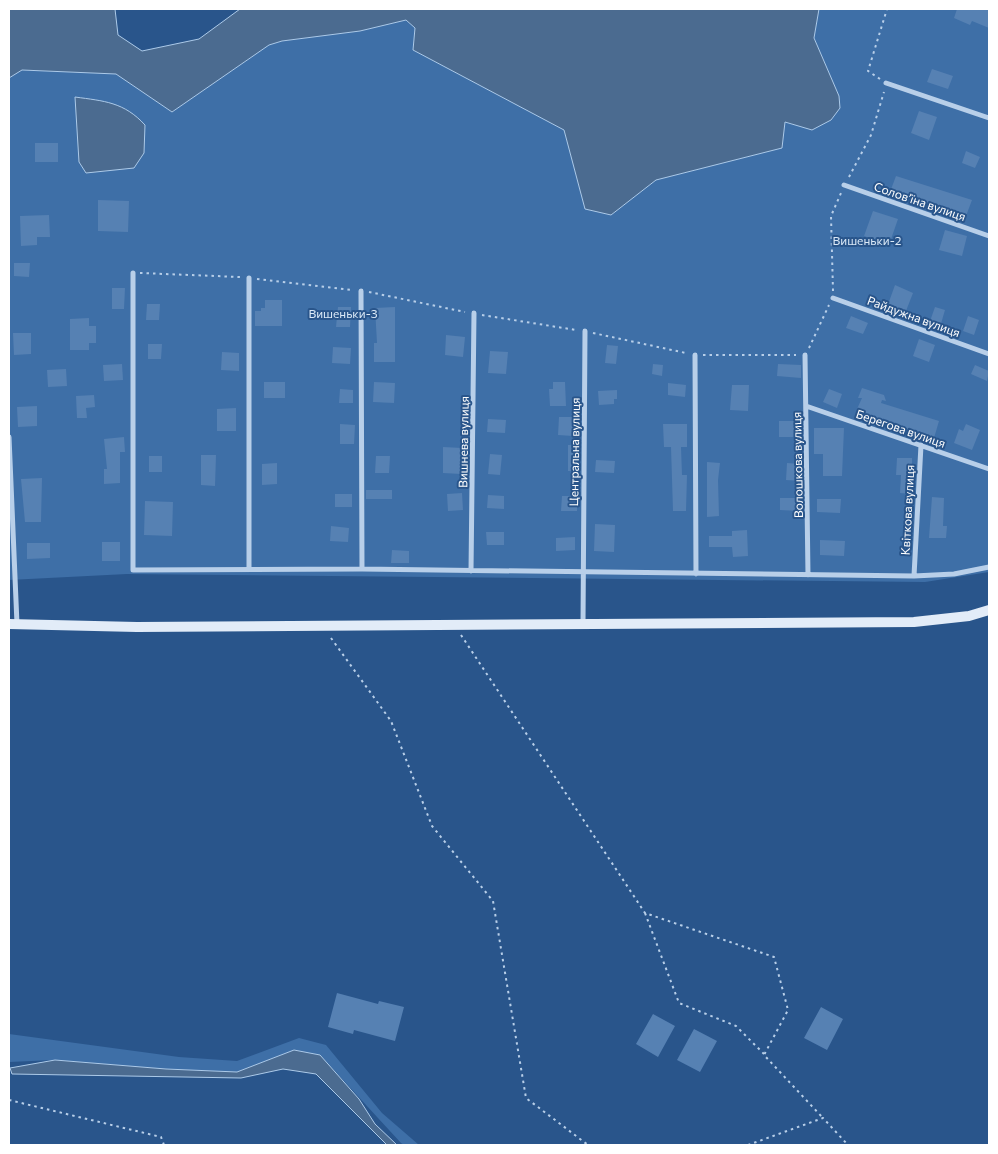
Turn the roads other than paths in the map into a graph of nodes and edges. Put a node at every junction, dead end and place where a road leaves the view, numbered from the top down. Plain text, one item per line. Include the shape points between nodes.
1 (886, 83) road end
2 (989, 118) edge
3 (844, 185) road end
4 (989, 236) edge
5 (133, 273) road end
6 (249, 278) road end
7 (361, 291) road end
8 (833, 298) road end
9 (474, 314) road end
10 (585, 331) road end
11 (989, 354) edge
12 (695, 355) road end
13 (805, 355) road end
14 (806, 406) junction
15 (9, 437) edge
16 (920, 445) junction
17 (989, 469) edge
18 (989, 567) edge
19 (249, 569) junction
20 (362, 569) junction
21 (471, 572) junction
22 (582, 572) junction
23 (696, 574) junction
24 (808, 575) junction
25 (914, 576) junction
26 (989, 610) edge
27 (13, 624) edge
28 (583, 624) junction

1 - 2 street
3 - 4 street, Соловʼїна вулиця
5 - 19 street via 133,570
6 - 19 street
7 - 20 street
8 - 11 street, Райдужна вулиця
9 - 21 street, Вишнева вулиця
10 - 22 street, Центральна вулиця
12 - 23 street
13 - 14 street, Волошкова вулиця
14 - 16 street, Берегова вулиця
14 - 24 street, Волошкова вулиця
15 - 27 street via 15,580
16 - 17 street, Берегова вулиця
16 - 25 street, Квіткова вулиця
18 - 25 street via 954,574
19 - 20 street
20 - 21 street
21 - 22 street
22 - 23 street
22 - 28 street, Центральна вулиця
23 - 24 street
24 - 25 street
26 - 28 street via 969,616 914,622
27 - 28 street via 138,627

